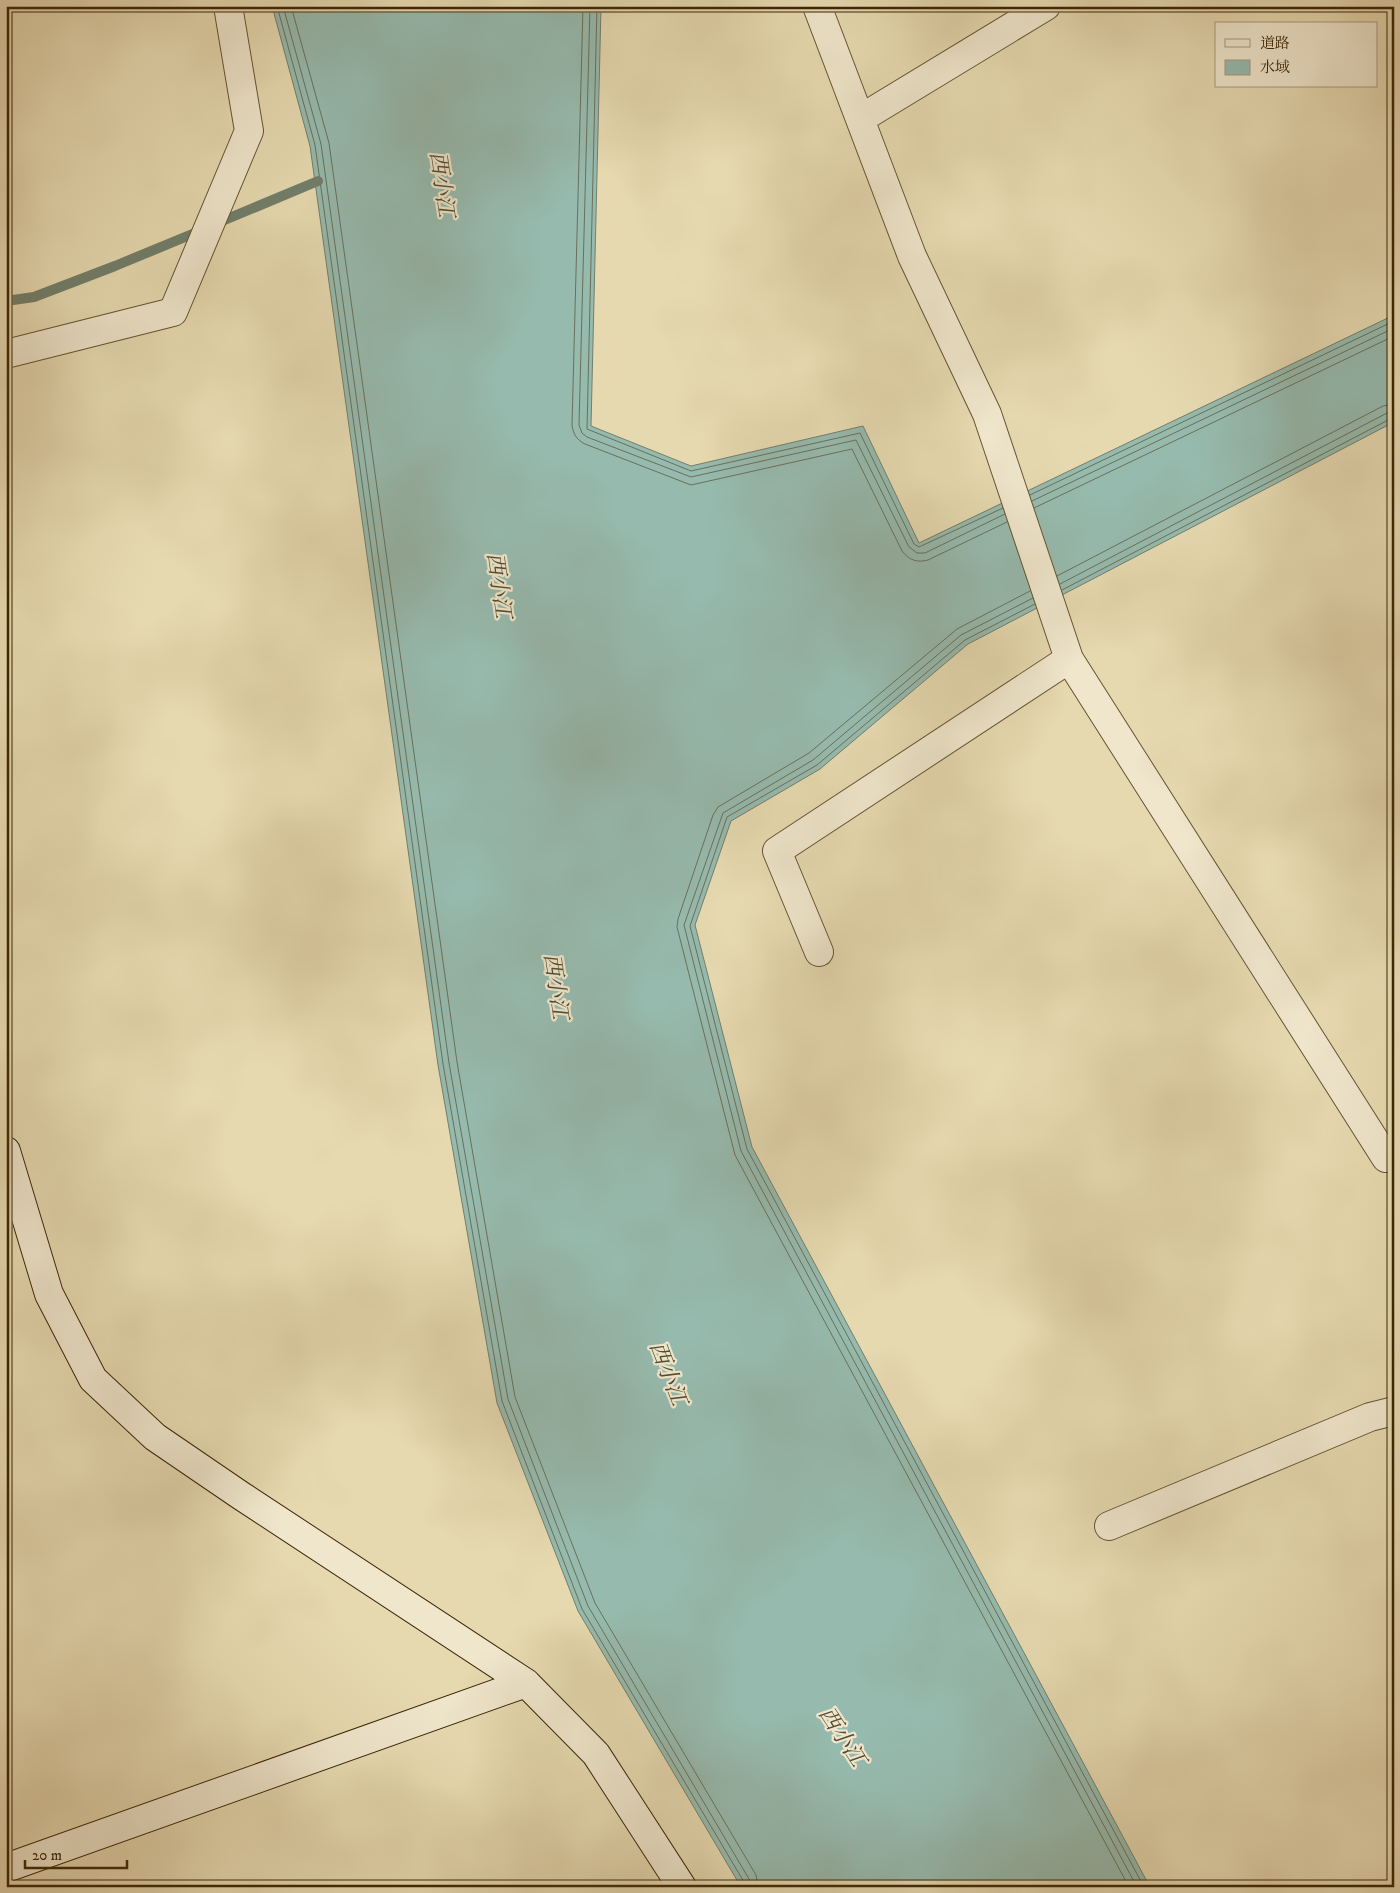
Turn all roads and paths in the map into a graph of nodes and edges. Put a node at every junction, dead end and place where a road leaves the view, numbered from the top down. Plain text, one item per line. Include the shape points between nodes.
1 (228, 6) edge
2 (816, 6) edge
3 (1046, 6) edge
4 (860, 119) junction
5 (6, 354) edge
6 (1069, 659) junction
7 (819, 952) dead end
8 (6, 1151) edge
9 (1394, 1153) edge
10 (1394, 1411) edge
11 (1109, 1526) dead end
12 (526, 1683) junction
13 (6, 1868) edge
14 (682, 1887) edge

1 - 5 street via 249,131 172,312
2 - 4 street
3 - 4 street
4 - 6 street via 912,256 987,414
6 - 7 street via 778,851
6 - 9 street via 1386,1158
8 - 12 street via 49,1294 93,1379 155,1437
10 - 11 street via 1370,1416
12 - 13 street
12 - 14 street via 596,1754

